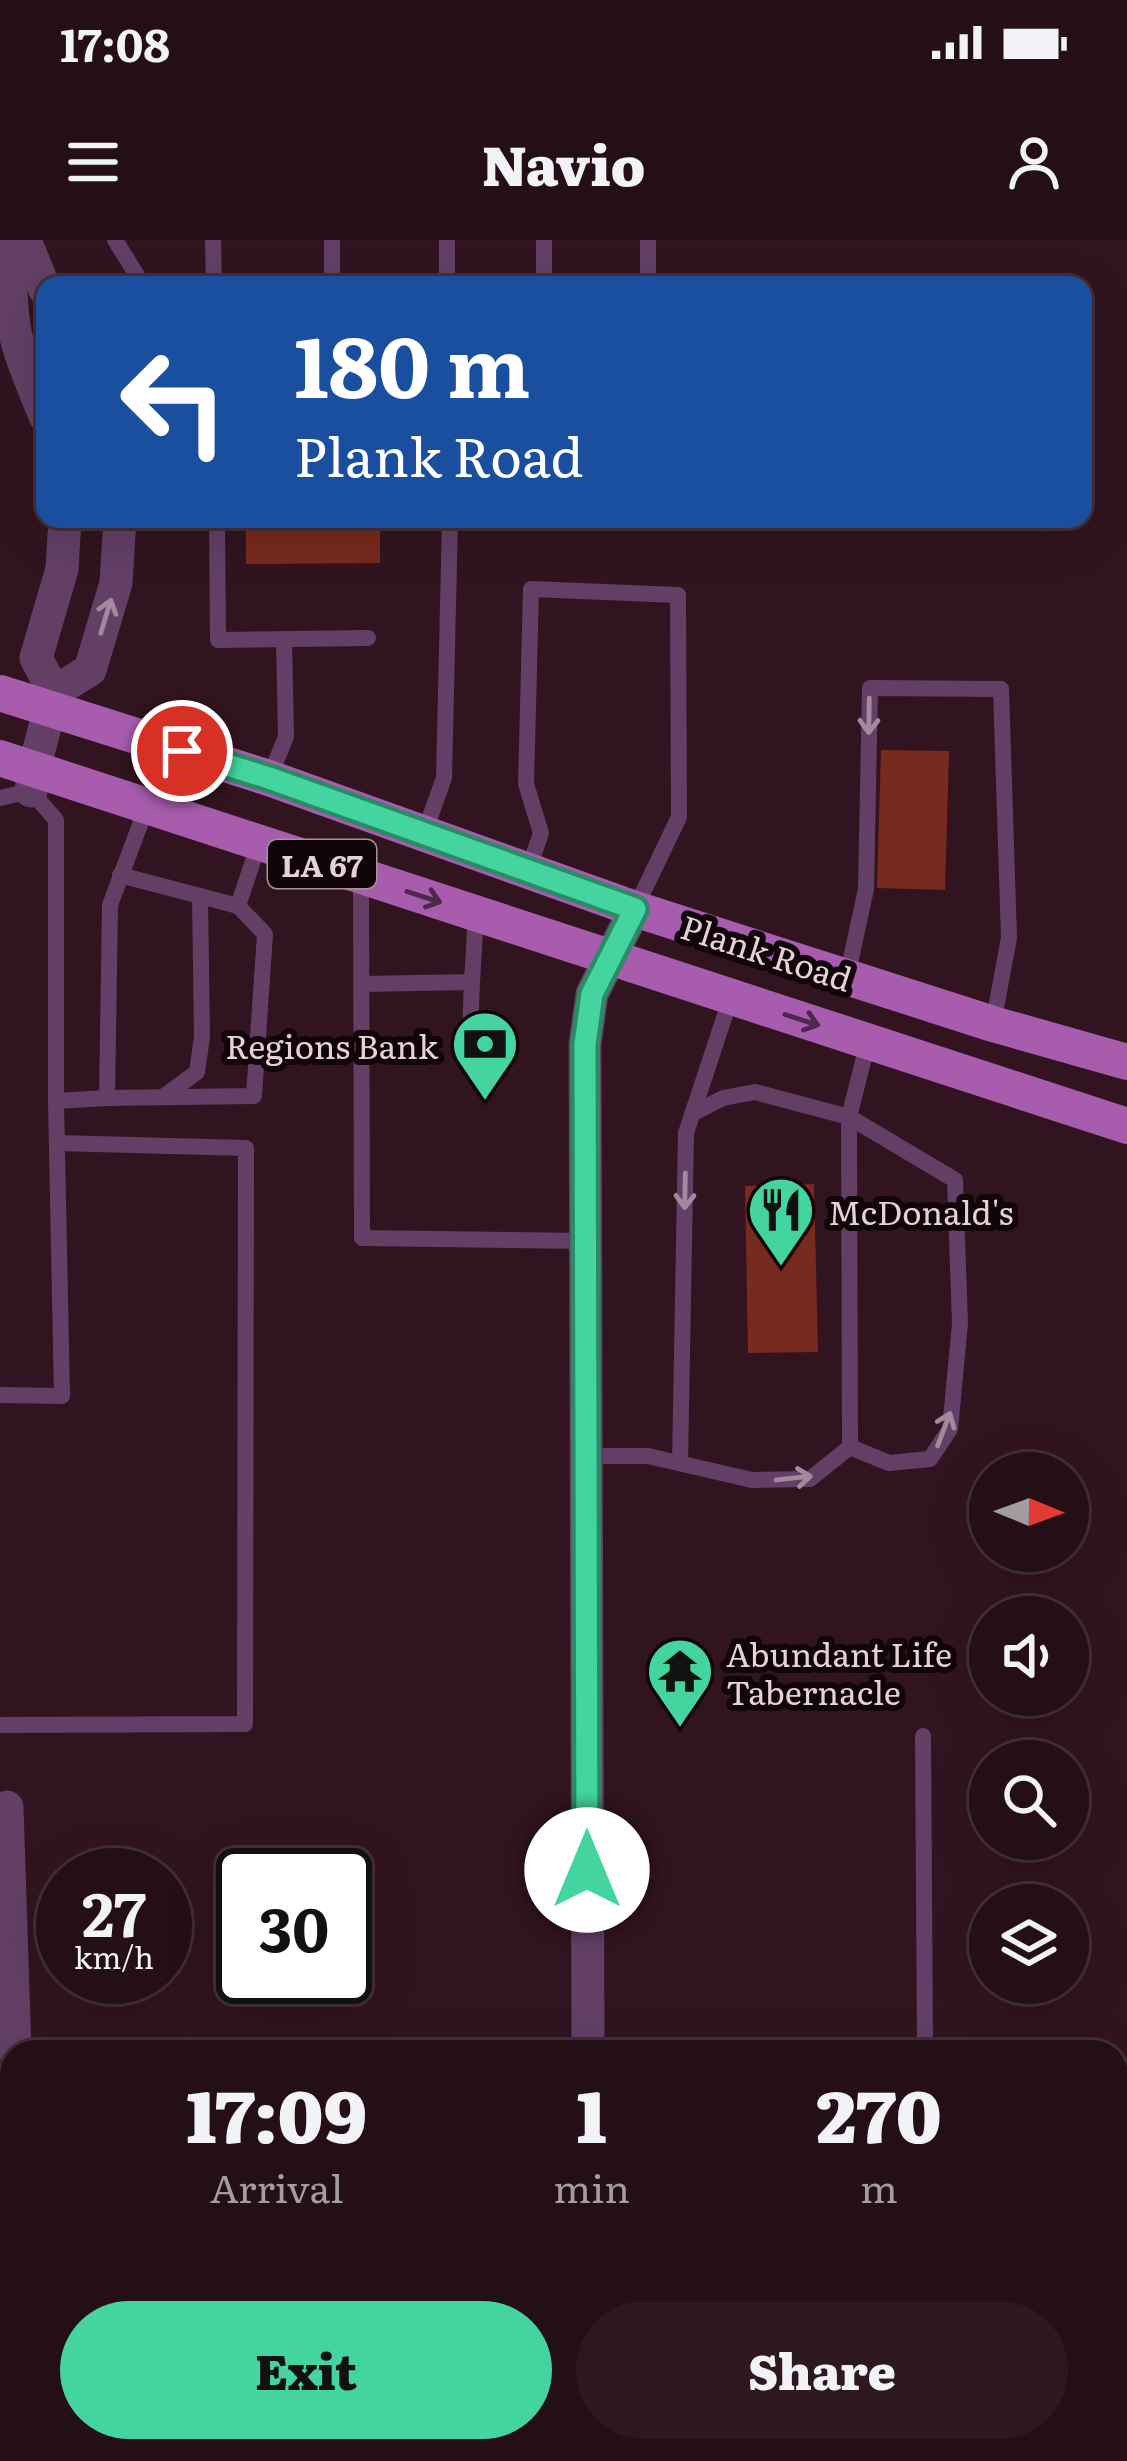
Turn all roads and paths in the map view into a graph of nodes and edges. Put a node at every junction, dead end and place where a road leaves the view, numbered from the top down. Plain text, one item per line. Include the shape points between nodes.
1 (12, 240) edge
2 (25, 240) edge
3 (115, 240) edge
4 (213, 240) edge
5 (332, 240) edge
6 (447, 240) edge
7 (544, 240) edge
8 (648, 240) edge
9 (39, 276) edge
10 (137, 276) edge
11 (214, 276) edge
12 (332, 276) edge
13 (447, 276) edge
14 (544, 276) edge
15 (648, 276) edge
16 (36, 391) edge
17 (64, 528) edge
18 (119, 528) edge
19 (217, 528) edge
20 (449, 528) edge
21 (368, 638) dead end
22 (284, 639) junction
23 (0, 693) edge
24 (53, 700) junction
25 (269, 778) junction
26 (16, 779) edge
27 (147, 806) junction
28 (424, 834) junction
29 (259, 843) junction
30 (528, 871) junction
31 (120, 875) junction
32 (361, 877) junction
33 (200, 896) junction
34 (238, 905) junction
35 (635, 909) junction
36 (476, 914) junction
37 (610, 958) junction
38 (847, 977) junction
39 (472, 982) junction
40 (362, 984) junction
41 (731, 997) junction
42 (993, 1024) junction
43 (470, 1032) dead end
44 (868, 1042) junction
45 (1127, 1062) edge
46 (107, 1098) junction
47 (162, 1098) junction
48 (56, 1101) junction
49 (692, 1114) junction
50 (849, 1117) junction
51 (1127, 1126) edge
52 (57, 1143) junction
53 (586, 1241) junction
54 (0, 1395) edge
55 (850, 1447) junction
56 (586, 1456) junction
57 (680, 1463) junction
58 (0, 1726) edge
59 (923, 1736) dead end
60 (7, 1807) dead end
61 (6, 1990) edge
62 (13, 2040) edge
63 (588, 2040) edge
64 (925, 2040) edge

1 - 16 street via 15,326
2 - 9 street
3 - 10 lane
4 - 11 lane
5 - 12 lane
6 - 13 lane
7 - 14 lane
8 - 15 lane
17 - 24 street via 62,569 36,658
24 -> 18 street via 90,670 116,583
19 - 22 lane via 218,640
20 - 28 lane via 444,778
21 - 22 lane
22 - 25 lane via 286,737
23 - 24 main road, Plank Road / LA 67
24 - 25 main road, Plank Road / LA 67
24 - 26 street
25 - 28 main road, Plank Road / LA 67
26 - 27 main road, Plank Road / LA 67
26 - 48 lane via 56,820
27 - 29 main road, Plank Road / LA 67
27 - 31 lane
28 - 30 main road, Plank Road / LA 67
29 - 32 main road, Plank Road / LA 67
29 - 34 lane
30 - 35 main road, Plank Road / LA 67
30 - 35 lane via 541,833 526,784 531,589 678,595 679,817
31 - 33 lane
31 - 46 lane via 110,905
32 -> 36 main road, Plank Road / LA 67
32 - 40 lane
33 - 34 lane
33 - 47 lane via 197,1072
34 - 47 lane via 266,934 254,1096
35 - 37 street
35 - 38 main road, Plank Road / LA 67
36 - 37 main road, Plank Road / LA 67
36 - 39 lane
37 - 41 main road, Plank Road / LA 67
37 - 53 street via 592,994 585,1044
38 - 42 main road, Plank Road / LA 67
42 -> 38 lane via 1010,938 1001,688 870,688 866,890
39 - 40 lane
39 - 43 lane
40 - 53 lane via 362,1238
41 -> 44 main road, Plank Road / LA 67
41 - 49 lane
42 - 45 main road, Plank Road / LA 67
44 - 50 lane
44 - 51 main road, Plank Road / LA 67
46 - 47 lane
46 - 48 lane
48 - 52 lane
49 - 50 lane via 755,1092
49 -> 57 lane
50 - 55 lane
55 -> 50 lane via 889,1463 930,1459 950,1429 960,1324 955,1180
52 - 54 lane via 62,1396
52 - 58 lane via 246,1148 245,1724
53 - 56 street
57 -> 55 lane via 752,1480 810,1479
56 - 57 lane
56 - 63 street
59 - 64 lane
60 - 61 street
61 - 62 street

